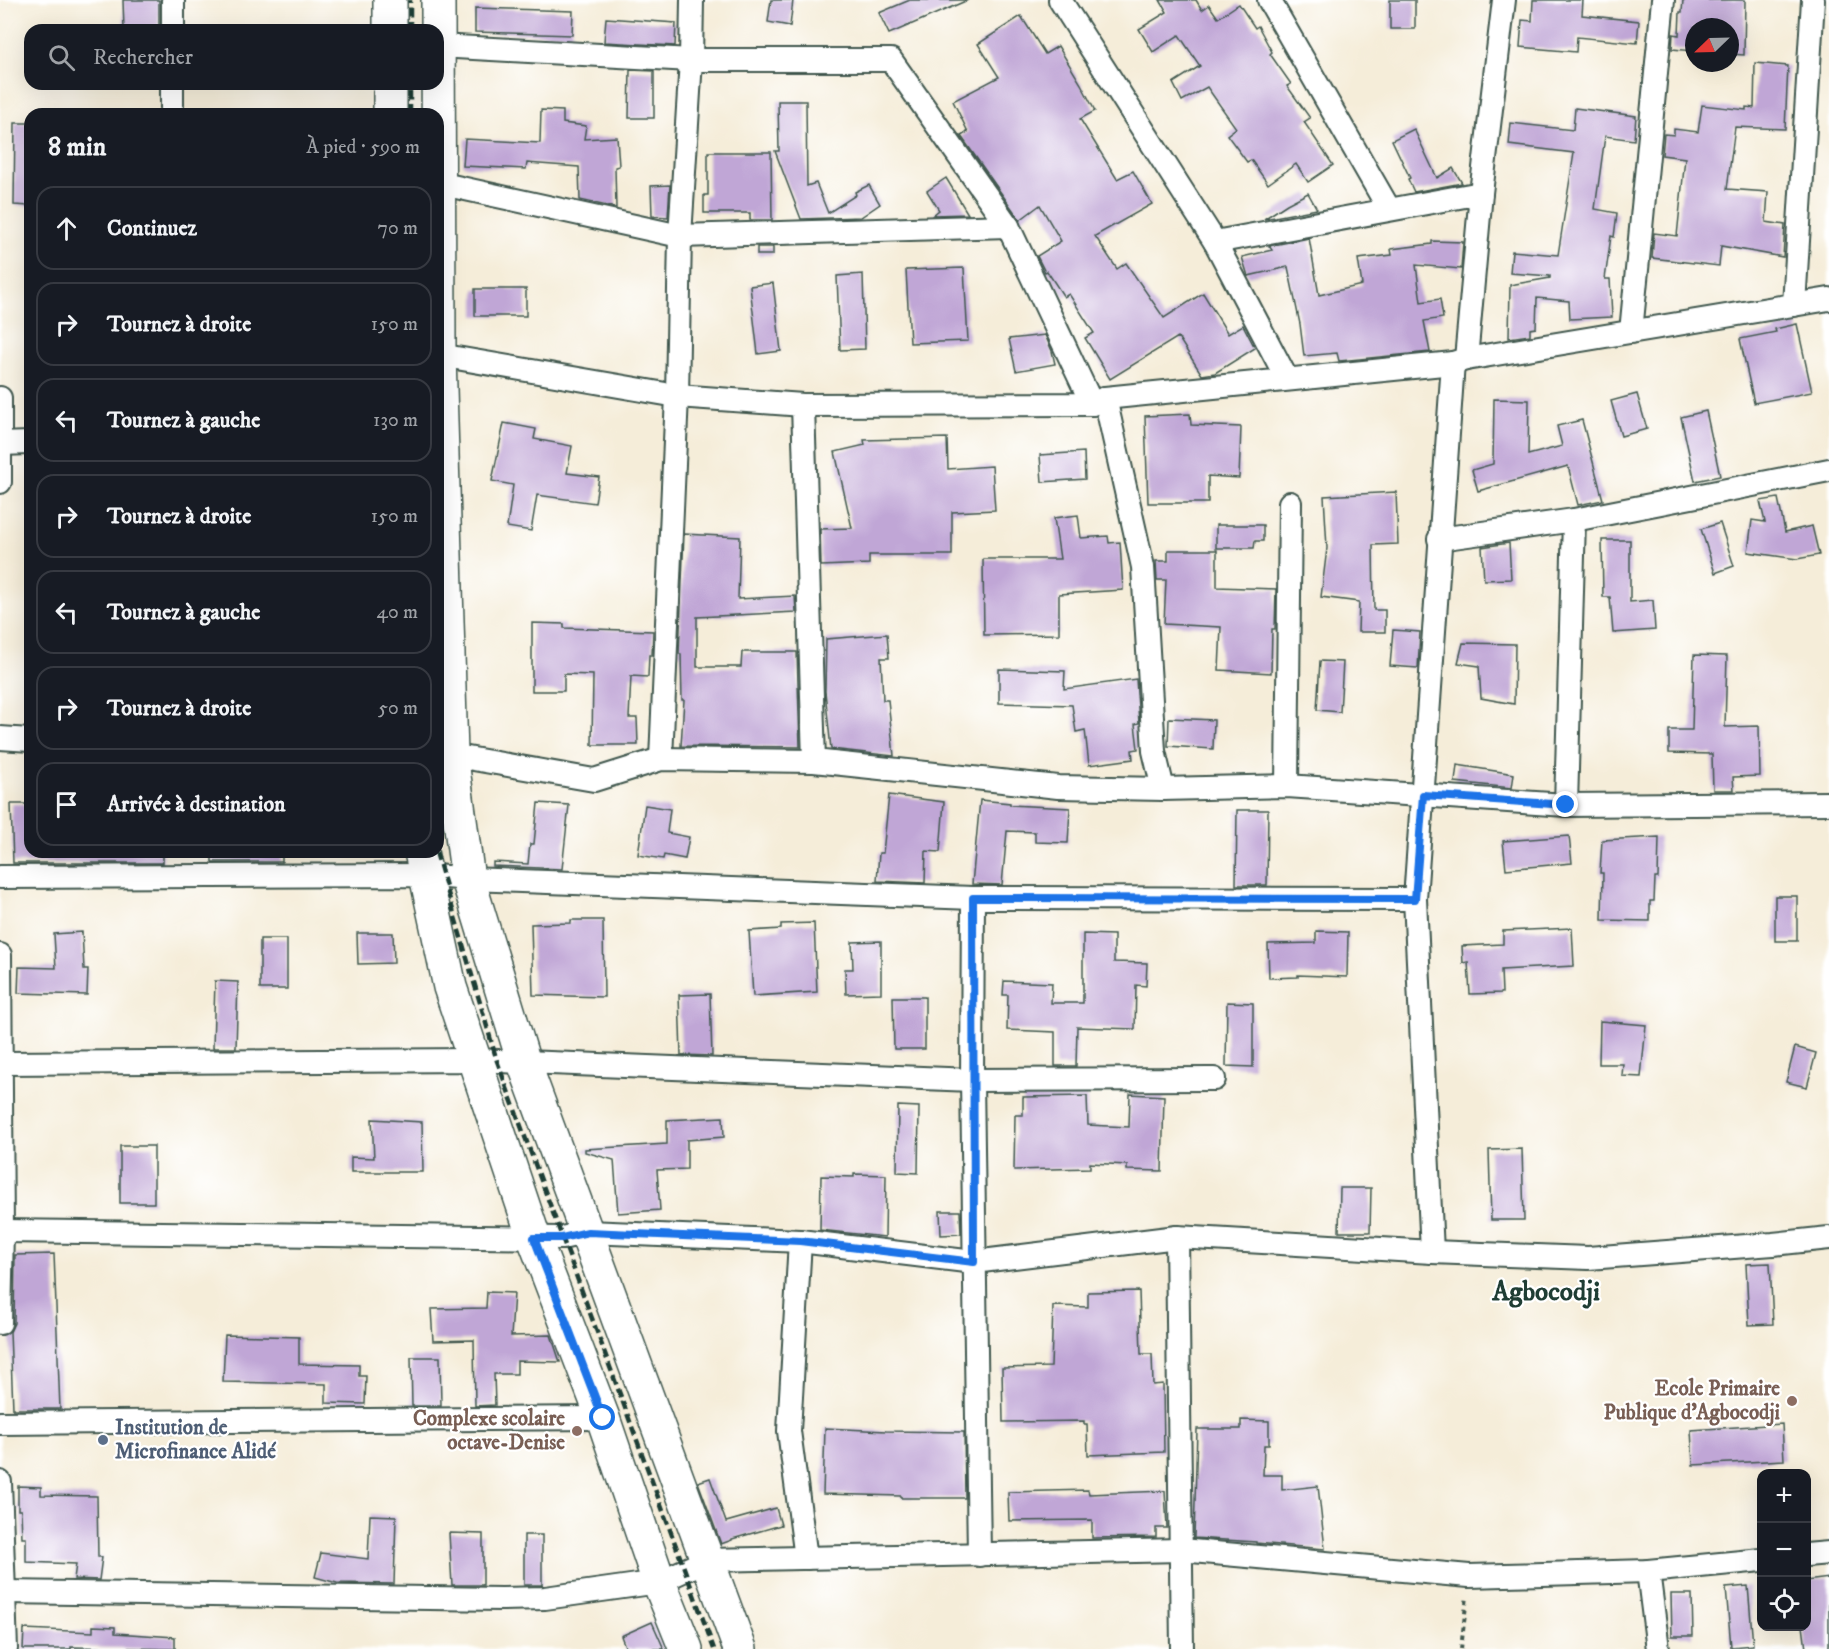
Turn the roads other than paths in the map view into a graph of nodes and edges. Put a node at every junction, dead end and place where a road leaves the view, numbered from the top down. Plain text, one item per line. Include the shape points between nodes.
1 (173, 0) edge
2 (390, 0) edge
3 (438, 0) edge
4 (692, 0) edge
5 (1060, 0) edge
6 (1269, 0) edge
7 (1504, 0) edge
8 (1663, 0) edge
9 (1813, 0) edge
10 (173, 24) edge
11 (390, 24) edge
12 (438, 24) edge
13 (444, 46) edge
14 (691, 60) junction
15 (172, 90) edge
16 (390, 90) edge
17 (438, 90) edge
18 (172, 108) edge
19 (390, 108) edge
20 (438, 108) edge
21 (444, 184) edge
22 (1480, 192) junction
23 (1389, 209) junction
24 (1008, 226) junction
25 (680, 236) junction
26 (1215, 242) junction
27 (1829, 298) edge
28 (1794, 305) junction
29 (1631, 332) junction
30 (444, 356) edge
31 (1459, 361) junction
32 (1287, 379) junction
33 (677, 396) junction
34 (0, 398) edge
35 (1099, 401) junction
36 (803, 405) junction
37 (24, 443) edge
38 (1, 444) edge
39 (1829, 470) edge
40 (0, 482) edge
41 (1290, 503) dead end
42 (1574, 520) junction
43 (1439, 539) junction
44 (444, 687) edge
45 (0, 738) edge
46 (24, 740) edge
47 (445, 753) edge
48 (661, 759) junction
49 (814, 761) junction
50 (1287, 786) junction
51 (1163, 789) junction
52 (1423, 795) junction
53 (1829, 803) edge
54 (1566, 805) junction
55 (423, 864) edge
56 (0, 877) edge
57 (468, 879) junction
58 (973, 898) junction
59 (1415, 899) junction
60 (0, 955) edge
61 (474, 1060) junction
62 (1, 1063) edge
63 (524, 1063) junction
64 (1214, 1079) dead end
65 (972, 1080) junction
66 (2, 1231) junction
67 (588, 1232) junction
68 (1177, 1237) junction
69 (534, 1238) junction
70 (1829, 1238) edge
71 (800, 1241) junction
72 (1432, 1252) junction
73 (974, 1262) junction
74 (0, 1323) edge
75 (603, 1418) junction
76 (0, 1423) edge
77 (0, 1482) edge
78 (1182, 1550) junction
79 (1829, 1553) edge
80 (979, 1555) junction
81 (1811, 1555) edge
82 (806, 1558) junction
83 (707, 1560) junction
84 (1757, 1560) edge
85 (1648, 1571) junction
86 (659, 1582) junction
87 (4, 1593) junction
88 (6, 1649) edge
89 (686, 1649) edge
90 (740, 1649) edge
91 (1182, 1649) edge
92 (1658, 1649) edge

1 - 10 street
2 - 11 main road
3 - 12 main road
4 - 14 street
5 - 26 street
6 - 23 street
7 - 22 street
8 - 29 street
9 - 28 street
13 - 14 street
14 - 24 street via 891,60
14 - 25 street
15 - 18 street
16 - 19 main road
17 - 20 main road
21 - 25 street
22 - 23 street
22 - 31 street
23 - 26 street
24 - 25 street
24 - 35 street
25 - 33 street
26 - 32 street
27 - 28 street
28 - 29 street
29 - 31 street
30 - 33 street
31 - 32 street
31 - 43 street
32 - 35 street
33 - 36 street
33 - 48 street
34 - 38 street
35 - 36 street
35 - 51 street via 1143,567 1154,751
36 - 49 street
37 - 38 street
38 - 40 street
39 - 42 street
41 - 50 street
42 - 43 street
42 - 54 street
43 - 52 street
44 - 47 main road
45 - 46 street
47 - 48 street via 594,780
47 - 57 main road
48 - 49 street
49 - 51 street via 1058,787
50 - 51 street
50 - 52 street
52 - 54 street
52 - 59 street
53 - 54 street
55 - 56 street
55 - 57 street
55 - 61 main road via 450,987
57 - 58 street
57 - 63 main road
58 - 59 street
58 - 65 street
59 - 72 street
60 - 62 street
61 - 62 street
61 - 63 street
61 - 69 main road
62 - 66 street
63 - 65 street
63 - 67 main road
64 - 65 street
65 - 73 street
66 - 69 street
66 - 74 street
67 - 69 street via 562,1238
67 - 71 street
67 - 83 main road
68 - 72 street
68 - 73 street
68 - 78 street
69 - 75 main road
70 - 72 street via 1588,1258
71 - 73 street
71 - 82 street via 789,1431
73 - 80 street
75 - 76 street
75 - 86 main road
77 - 87 street
78 - 80 street
78 - 85 street via 1469,1576
78 - 91 street
79 - 81 street
80 - 82 street
82 - 83 street
83 - 86 street
83 - 90 main road
84 - 85 street
85 - 92 street
86 - 87 street via 545,1598 502,1599
86 - 89 main road
87 - 88 street

